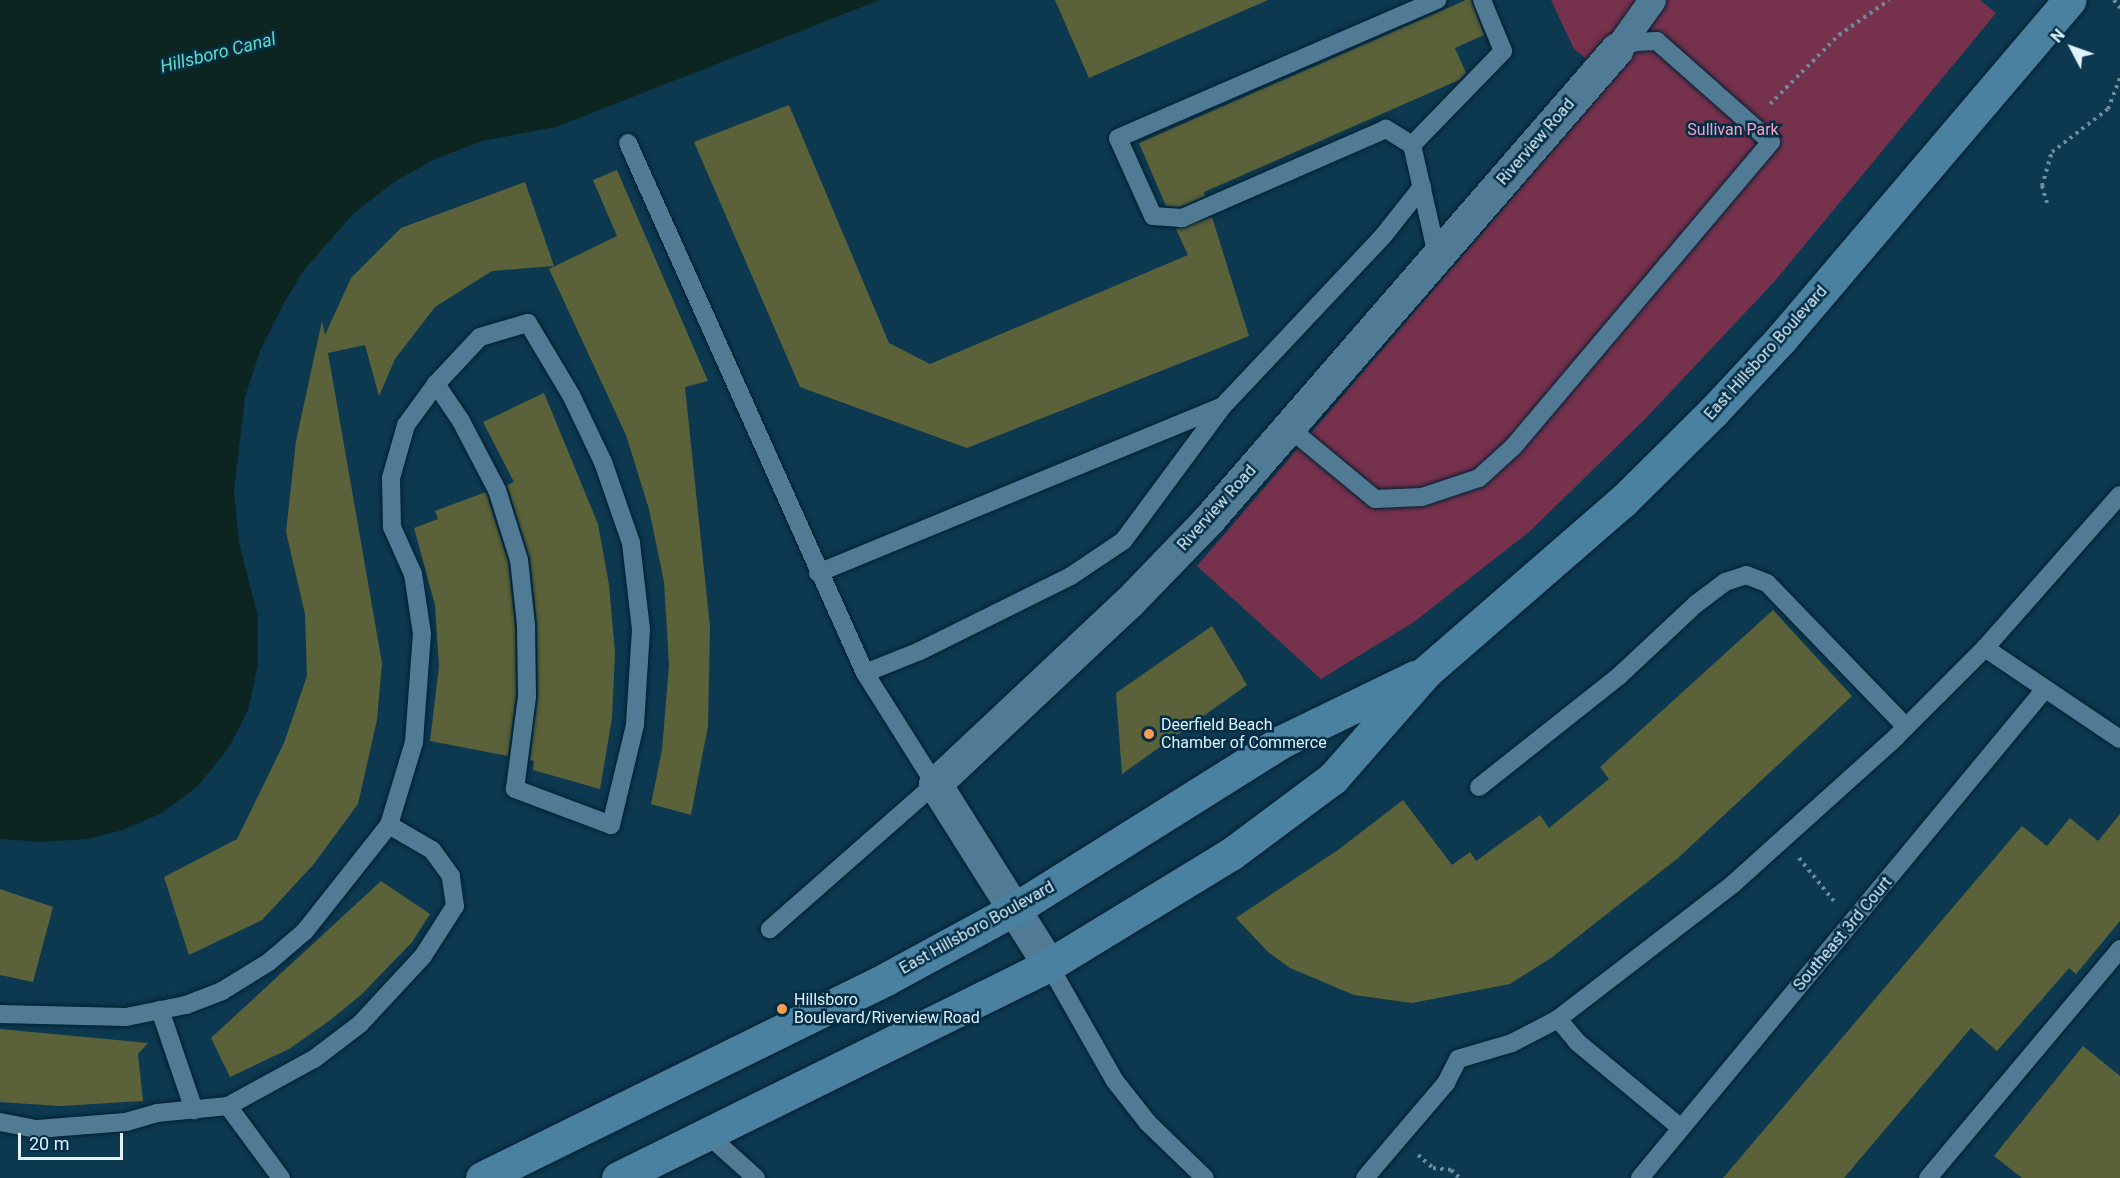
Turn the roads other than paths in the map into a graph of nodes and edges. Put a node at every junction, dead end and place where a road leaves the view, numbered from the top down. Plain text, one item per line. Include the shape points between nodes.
1 (1437, 0) edge
2 (1482, 0) edge
3 (1652, 0) edge
4 (2070, 0) edge
5 (1617, 49) junction
6 (628, 143) dead end
7 (1412, 145) junction
8 (1422, 187) junction
9 (1437, 255) junction
10 (436, 384) junction
11 (1223, 406) junction
12 (1288, 427) junction
13 (2120, 495) edge
14 (818, 573) junction
15 (1984, 648) junction
16 (1426, 672) junction
17 (865, 673) junction
18 (2045, 689) junction
19 (1906, 727) junction
20 (2120, 739) edge
21 (935, 784) junction
22 (1479, 787) dead end
23 (389, 825) junction
24 (1015, 909) junction
25 (770, 929) dead end
26 (2120, 949) edge
27 (1049, 965) junction
28 (160, 1010) junction
29 (0, 1014) edge
30 (1558, 1019) junction
31 (228, 1106) junction
32 (194, 1110) junction
33 (620, 1111) junction
34 (0, 1122) edge
35 (1681, 1128) junction
36 (707, 1134) junction
37 (281, 1178) edge
38 (482, 1178) edge
39 (508, 1178) edge
40 (618, 1178) edge
41 (756, 1178) edge
42 (1205, 1178) edge
43 (1365, 1178) edge
44 (1640, 1178) edge
45 (1928, 1178) edge

1 - 7 lane via 1118,138 1154,216 1182,218 1386,129
2 - 7 lane via 1503,51
3 - 5 street
4 - 16 main road, East Hillsboro Boulevard via 1781,339 1713,412 1623,501
5 - 9 street, Riverview Road
5 - 12 lane via 1636,42 1657,41 1771,142 1514,446 1479,478 1422,496 1375,499
6 - 14 lane
7 - 8 lane
8 - 9 lane
8 - 11 lane via 1383,236
9 - 12 street, Riverview Road
10 - 10 lane via 480,337 528,323 571,395 603,462 631,543 641,629 635,725 611,825 515,789 526,696 526,625 519,560 497,490 461,421
10 - 23 lane via 406,425 391,478 392,527 413,574 422,634 414,742
11 - 14 lane
11 - 17 lane via 1123,540 1071,576 920,651
12 - 21 street, Riverview Road via 1209,519 1128,603
13 - 15 lane
14 - 17 lane
15 - 18 lane
15 - 19 lane
16 - 24 main road, East Hillsboro Boulevard via 1283,741
16 - 27 main road, East Hillsboro Boulevard via 1333,778 1231,854
17 - 21 lane
18 - 20 lane
18 - 35 lane, Southeast 3rd Court
19 - 22 lane via 1767,583 1746,575 1725,582 1696,604 1618,676
19 - 30 lane via 1733,884
21 - 24 street
21 - 25 lane
23 - 28 lane via 305,931 269,962 222,991
23 - 31 lane via 432,850 451,876 455,906 423,956 360,1024 314,1059
24 - 27 street
24 - 33 main road, East Hillsboro Boulevard via 886,979
26 - 45 lane
27 - 36 main road, East Hillsboro Boulevard
27 - 42 lane via 1114,1081 1148,1124
28 - 29 lane via 126,1017
28 - 32 lane
30 - 35 lane via 1577,1042
30 - 43 lane via 1512,1043 1458,1059 1446,1083
31 - 32 lane
31 - 37 lane
32 - 34 lane via 157,1113 126,1122 38,1129
33 - 38 main road, East Hillsboro Boulevard
33 - 39 main road
35 - 44 lane, Southeast 3rd Court
36 - 40 main road, East Hillsboro Boulevard
36 - 41 lane

